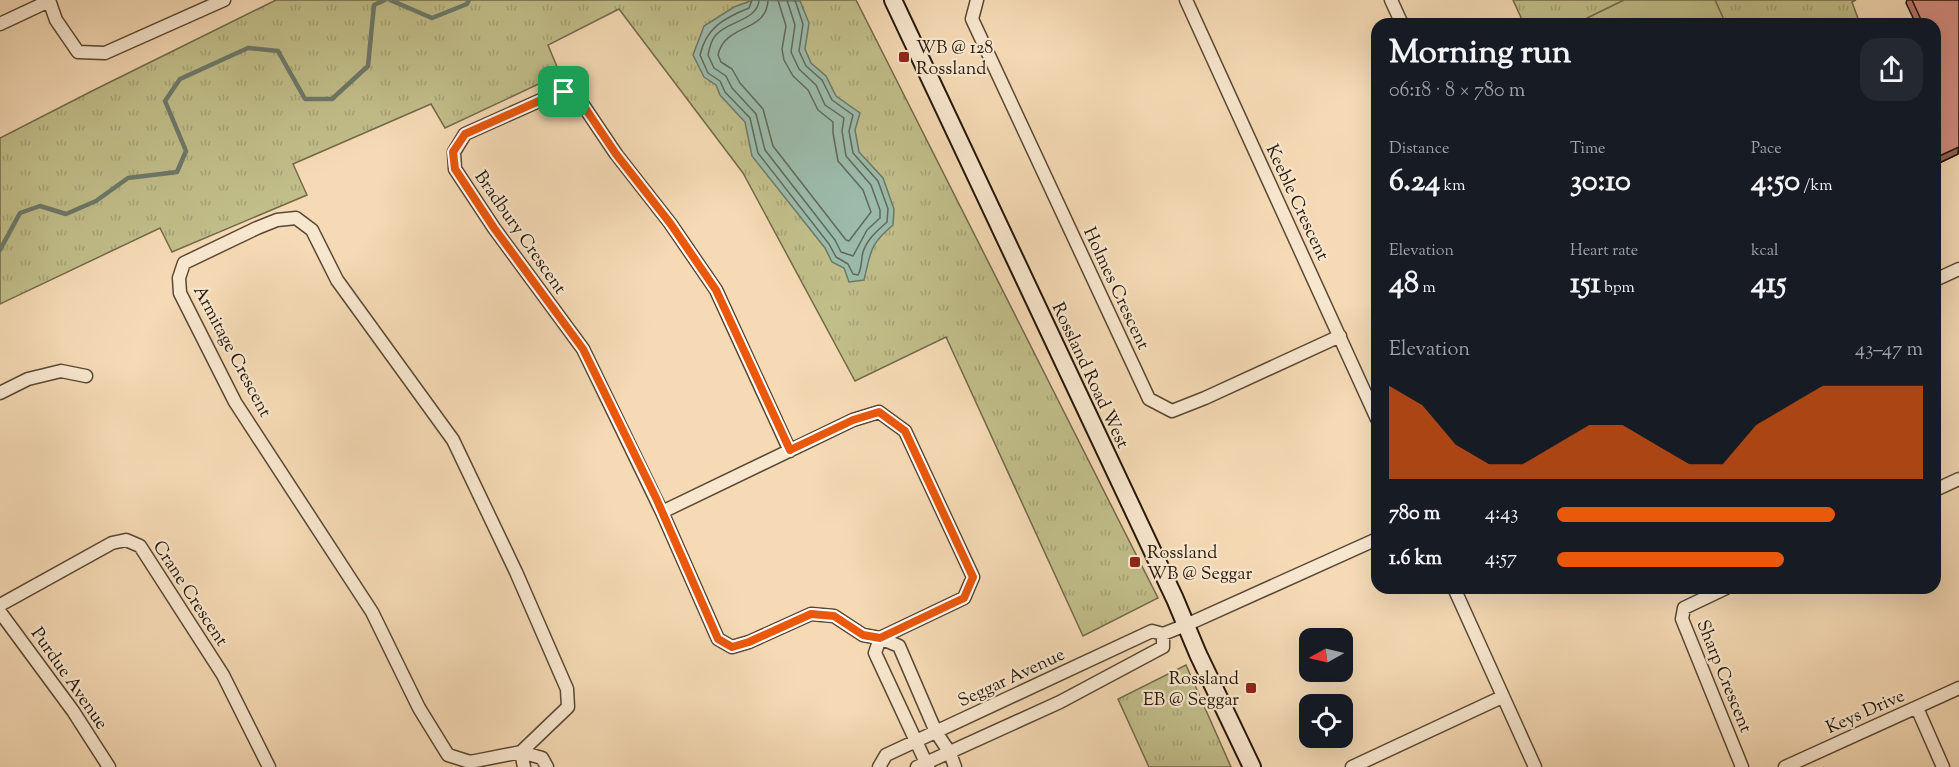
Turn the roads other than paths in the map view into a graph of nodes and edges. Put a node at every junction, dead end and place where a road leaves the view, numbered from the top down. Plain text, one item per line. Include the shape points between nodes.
1 (49, 0) edge
2 (224, 0) edge
3 (893, 0) edge
4 (977, 0) edge
5 (1186, 0) edge
6 (1391, 0) edge
7 (1399, 18) edge
8 (0, 24) edge
9 (1959, 269) edge
10 (1941, 277) edge
11 (1340, 336) junction
12 (86, 376) dead end
13 (0, 393) edge
14 (1371, 405) edge
15 (790, 450) junction
16 (1959, 479) edge
17 (1941, 487) edge
18 (662, 512) junction
19 (1371, 542) edge
20 (1457, 594) edge
21 (1713, 594) edge
22 (0, 604) edge
23 (0, 612) edge
24 (1186, 626) junction
25 (1163, 634) junction
26 (880, 638) junction
27 (1959, 688) edge
28 (1502, 697) junction
29 (1917, 708) junction
30 (936, 732) junction
31 (916, 742) junction
32 (521, 752) junction
33 (950, 753) junction
34 (924, 766) edge
35 (109, 767) edge
36 (269, 767) edge
37 (524, 767) edge
38 (547, 767) edge
39 (879, 767) edge
40 (955, 767) edge
41 (1252, 767) edge
42 (1352, 767) edge
43 (1535, 767) edge
44 (1742, 767) edge
45 (1785, 767) edge
46 (1943, 767) edge

1 - 2 street via 56,20 78,52 105,53
1 - 8 street
3 - 24 main road, Rossland Road West
4 - 11 street, Holmes Crescent via 972,19 1149,399 1172,411
5 - 11 street, Keeble Crescent
6 - 7 street
9 - 10 street
11 - 14 street, Keeble Crescent
12 - 13 street via 61,371 28,379
15 - 18 street
15 - 18 street, Bradbury Crescent via 716,290 577,96 564,92 550,96 465,134 453,152 455,169 583,349
15 - 26 street via 879,412 905,431 973,577 964,598
16 - 17 street
18 - 26 street, Bradbury Crescent via 718,639 732,647 811,614 834,616 863,635
19 - 24 street, Seggar Avenue
20 - 28 street
21 - 44 street, Sharp Crescent via 1684,608 1682,619
22 - 36 street, Crane Crescent via 112,543 126,540 140,546 223,675
23 - 35 street, Purdue Avenue
24 - 25 street, Seggar Avenue
24 - 41 main road, Rossland Road West
25 - 30 street, Seggar Avenue via 1152,631
25 - 33 street via 1163,647 1060,702
26 - 30 street, Bradbury Crescent via 899,646
26 - 31 street via 875,653
27 - 29 street, Keys Drive
28 - 42 street
28 - 43 street
29 - 45 street, Keys Drive
29 - 46 street
30 - 31 street, Seggar Avenue
30 - 33 street, Bradbury Crescent
31 - 34 street
31 - 39 street, Seggar Avenue via 886,755
32 - 32 street, Armitage Crescent via 568,707 567,688 453,440 337,280 312,230 296,218 277,220 184,263 178,278 180,293 235,402 372,612 419,708 448,755 470,762
32 - 37 street
32 - 38 street via 542,758
33 - 34 street
33 - 40 street, Bradbury Crescent

